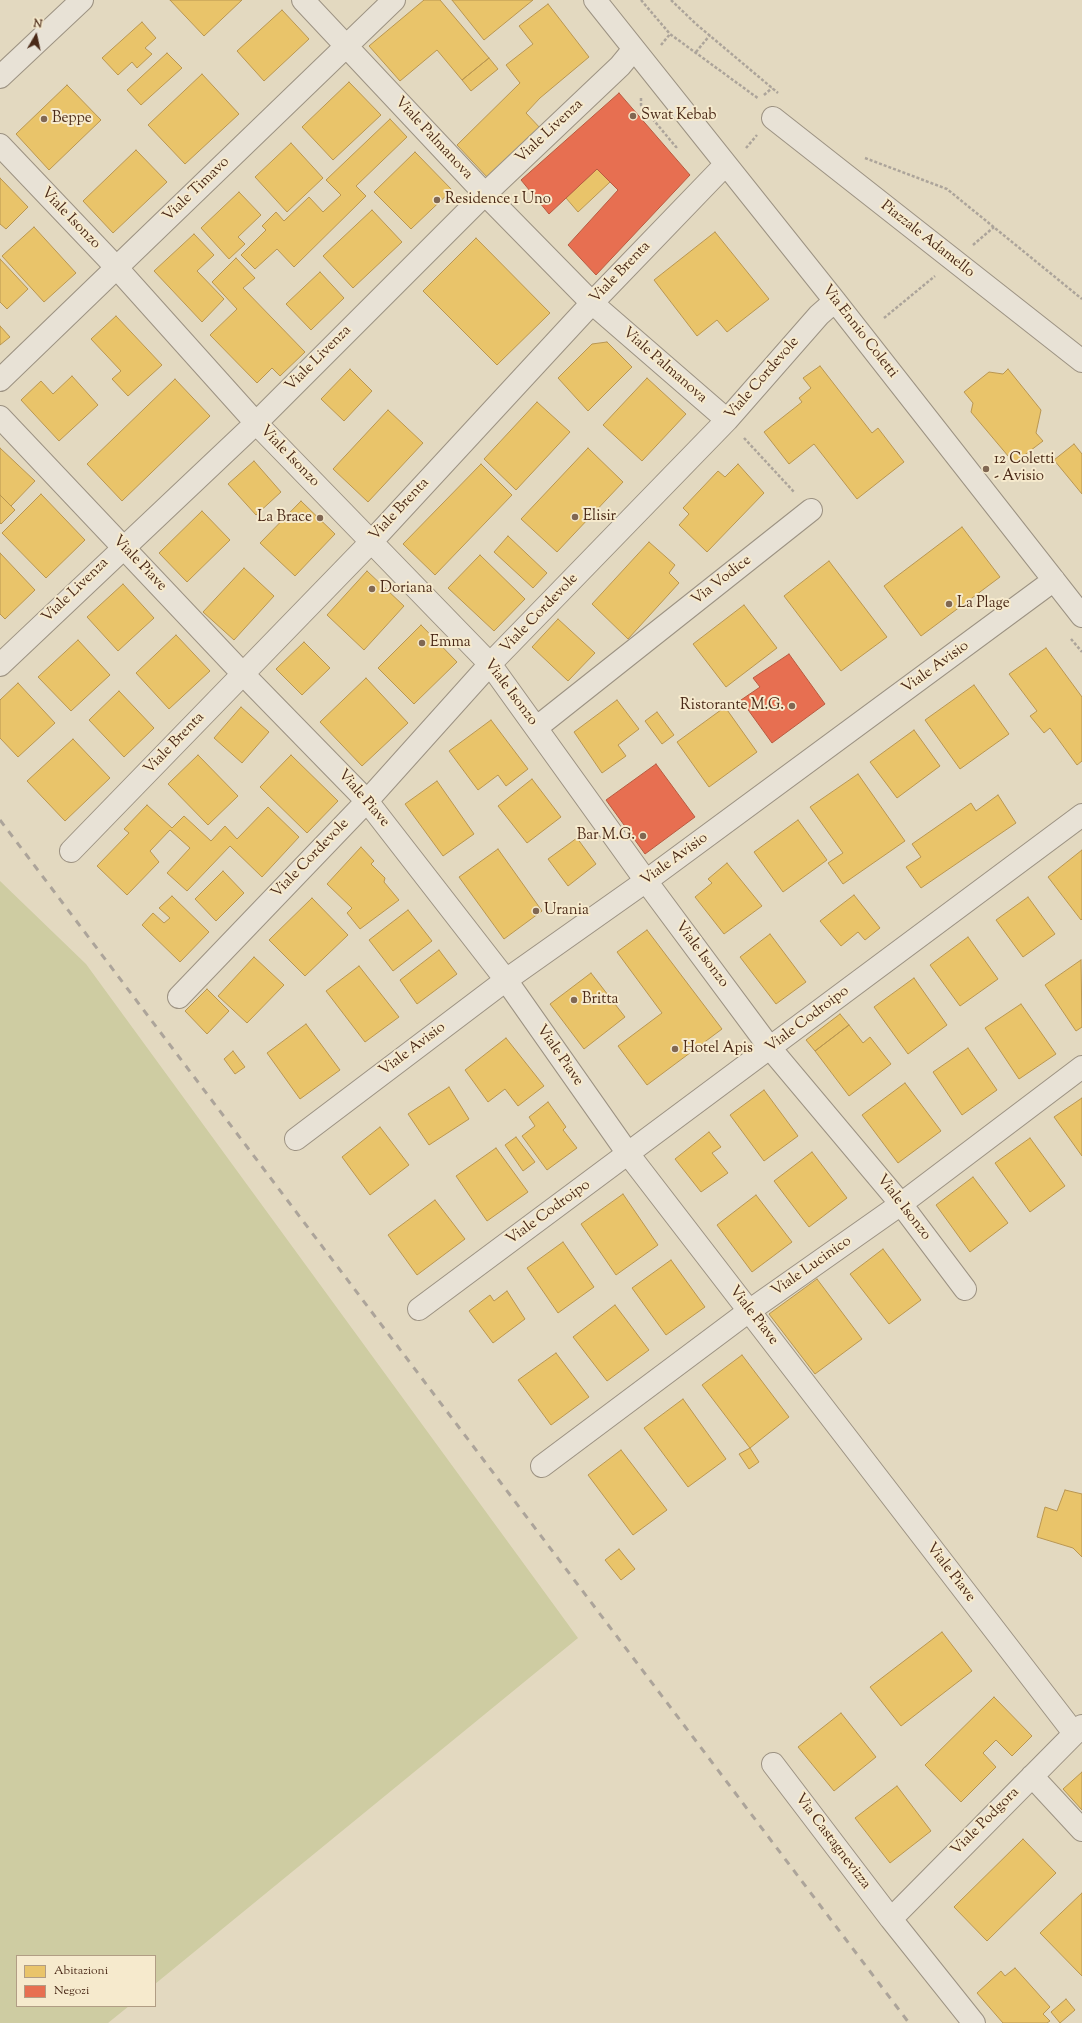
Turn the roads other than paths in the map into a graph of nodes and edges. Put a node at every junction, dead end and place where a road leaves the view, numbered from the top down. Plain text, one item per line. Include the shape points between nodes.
1 (82, 0) edge
2 (303, 0) edge
3 (394, 0) edge
4 (595, 0) edge
5 (345, 46) junction
6 (634, 49) junction
7 (0, 77) edge
8 (773, 118) road end
9 (0, 145) edge
10 (725, 165) junction
11 (485, 194) junction
12 (116, 268) junction
13 (835, 301) junction
14 (592, 303) junction
15 (1082, 360) edge
16 (0, 380) edge
17 (0, 417) edge
18 (727, 420) junction
19 (256, 422) junction
20 (811, 510) road end
21 (372, 541) junction
22 (123, 547) junction
23 (1054, 580) junction
24 (1082, 616) edge
25 (490, 664) junction
26 (0, 665) edge
27 (243, 674) junction
28 (536, 728) junction
29 (367, 801) junction
30 (1082, 816) edge
31 (71, 851) dead end
32 (646, 881) junction
33 (506, 980) junction
34 (179, 997) dead end
35 (770, 1048) junction
36 (1082, 1067) edge
37 (296, 1139) dead end
38 (629, 1154) junction
39 (901, 1204) junction
40 (964, 1289) dead end
41 (419, 1309) dead end
42 (749, 1311) junction
43 (542, 1466) dead end
44 (1078, 1729) edge
45 (773, 1764) dead end
46 (1032, 1776) junction
47 (1082, 1830) edge
48 (891, 1919) junction
49 (974, 2023) edge

1 - 7 street
2 - 5 street, Viale Palmanova
3 - 5 street, Viale Timavo
4 - 6 street, Via Ennio Coletti
5 - 11 street, Viale Palmanova
5 - 12 street, Viale Timavo
6 - 10 street, Via Ennio Coletti
6 - 11 street, Viale Livenza via 620,66
8 - 15 street, Piazzale Adamello
9 - 12 street, Viale Isonzo
10 - 13 street, Via Ennio Coletti
10 - 14 street, Viale Brenta
11 - 14 street, Viale Palmanova
11 - 19 street, Viale Livenza
12 - 16 street, Viale Timavo
12 - 19 street, Viale Isonzo
13 - 18 street, Viale Cordevole via 819,315
13 - 23 street, Via Ennio Coletti
14 - 18 street, Viale Palmanova
14 - 21 street, Viale Brenta
17 - 22 street, Viale Piave
18 - 25 street, Viale Cordevole
19 - 21 street, Viale Isonzo
19 - 22 street, Viale Livenza
20 - 28 street, Via Vodice
21 - 25 street, Viale Isonzo
21 - 27 street, Viale Brenta
22 - 26 street, Viale Livenza
22 - 27 street, Viale Piave
23 - 24 street, Via Ennio Coletti
23 - 32 street, Viale Avisio
25 - 28 street, Viale Isonzo
25 - 29 street, Viale Cordevole
27 - 29 street, Viale Piave
27 - 31 street, Viale Brenta
28 - 32 street, Viale Isonzo
29 - 33 street, Viale Piave
29 - 34 street, Viale Cordevole
30 - 35 street, Viale Codroipo
32 - 33 street, Viale Avisio
32 - 35 street, Viale Isonzo
33 - 37 street, Viale Avisio
33 - 38 street, Viale Piave
35 - 38 street, Viale Codroipo
35 - 39 street, Viale Isonzo
36 - 39 street, Viale Lucinico
38 - 41 street, Viale Codroipo
38 - 42 street, Viale Piave
39 - 40 street, Viale Isonzo
39 - 42 street, Viale Lucinico
42 - 43 street, Viale Lucinico
42 - 44 street, Viale Piave
44 - 46 street, Viale Podgora
45 - 48 street, Via Castagnevizza
46 - 47 street
46 - 48 street, Viale Podgora
48 - 49 street, Via Castagnevizza

